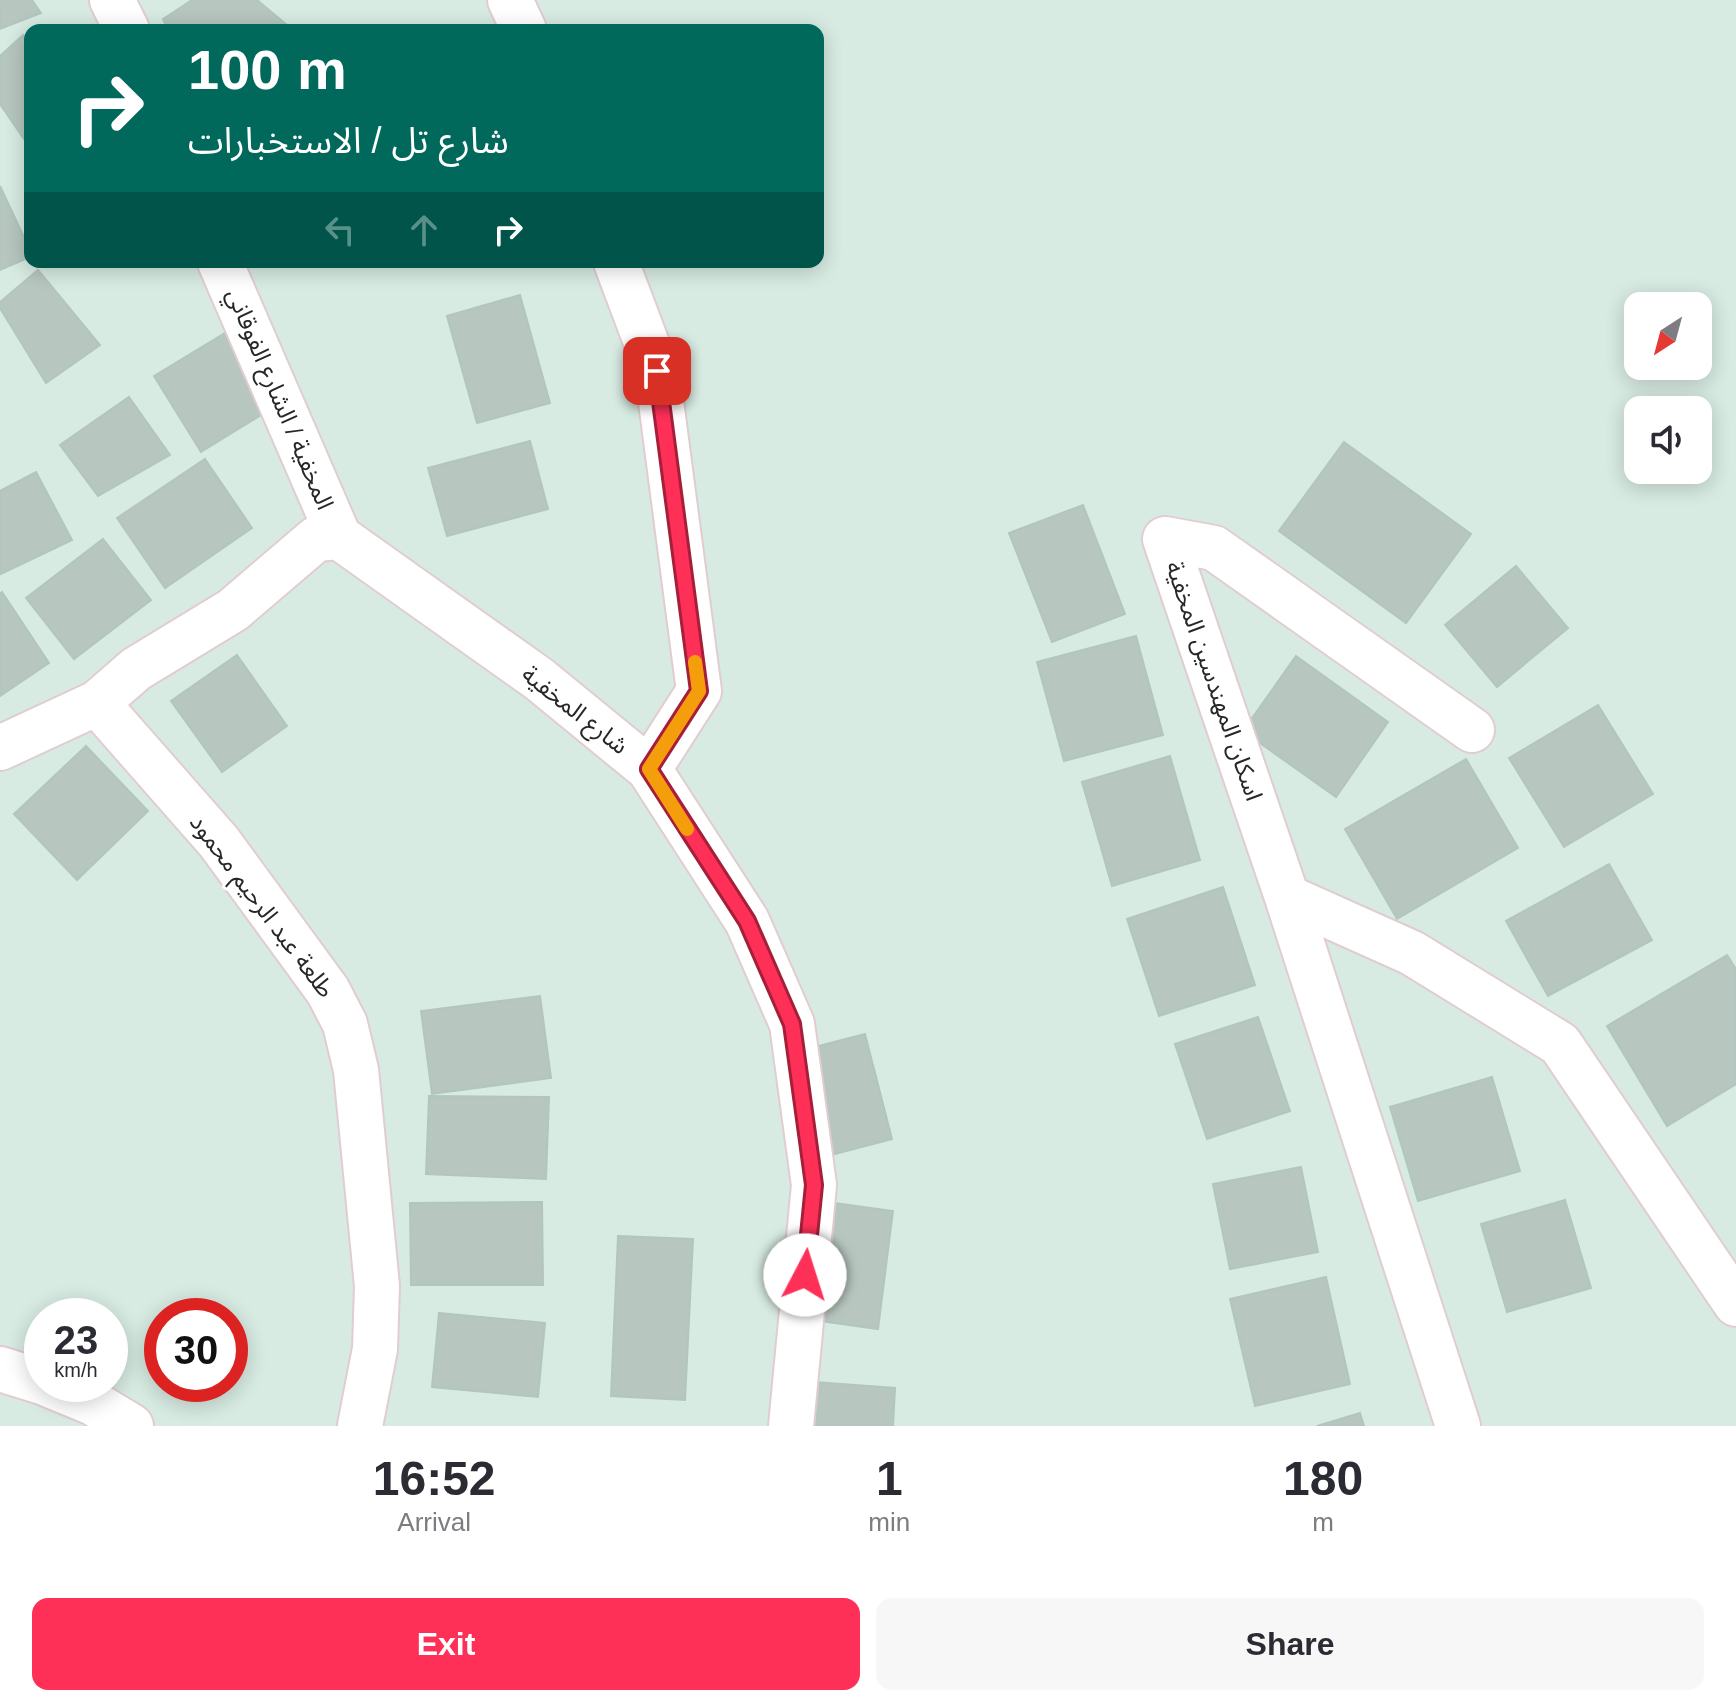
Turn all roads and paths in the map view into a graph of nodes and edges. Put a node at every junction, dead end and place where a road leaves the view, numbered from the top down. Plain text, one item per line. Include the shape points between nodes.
1 (112, 0) edge
2 (510, 0) edge
3 (124, 24) edge
4 (521, 24) edge
5 (223, 268) edge
6 (618, 268) edge
7 (339, 537) junction
8 (97, 703) junction
9 (1472, 730) dead end
10 (0, 748) edge
11 (649, 769) junction
12 (1287, 897) junction
13 (1736, 1304) edge
14 (0, 1369) edge
15 (24, 1377) edge
16 (91, 1402) edge
17 (131, 1426) edge
18 (360, 1426) edge
19 (791, 1426) edge
20 (1458, 1426) edge

1 - 3 street
2 - 4 street
5 - 7 street, المخفية / الشارع الفوقاني
6 - 11 street via 657,371 699,691
7 - 8 street via 316,539 233,610 136,669
7 - 11 street, شارع المخفية via 539,679
8 - 10 street
8 - 18 street, طلعة عبد الرحيم محمود via 219,842 328,991 345,1024 356,1070 377,1286 375,1349
9 - 12 street, اسكان المهندسين المخفية via 1214,548 1165,539
11 - 19 street, شارع المخفية via 747,921 792,1024 814,1185
12 - 13 street via 1412,953 1560,1044
12 - 20 street, اسكان المهندسين المخفية
14 - 15 street
16 - 17 street

